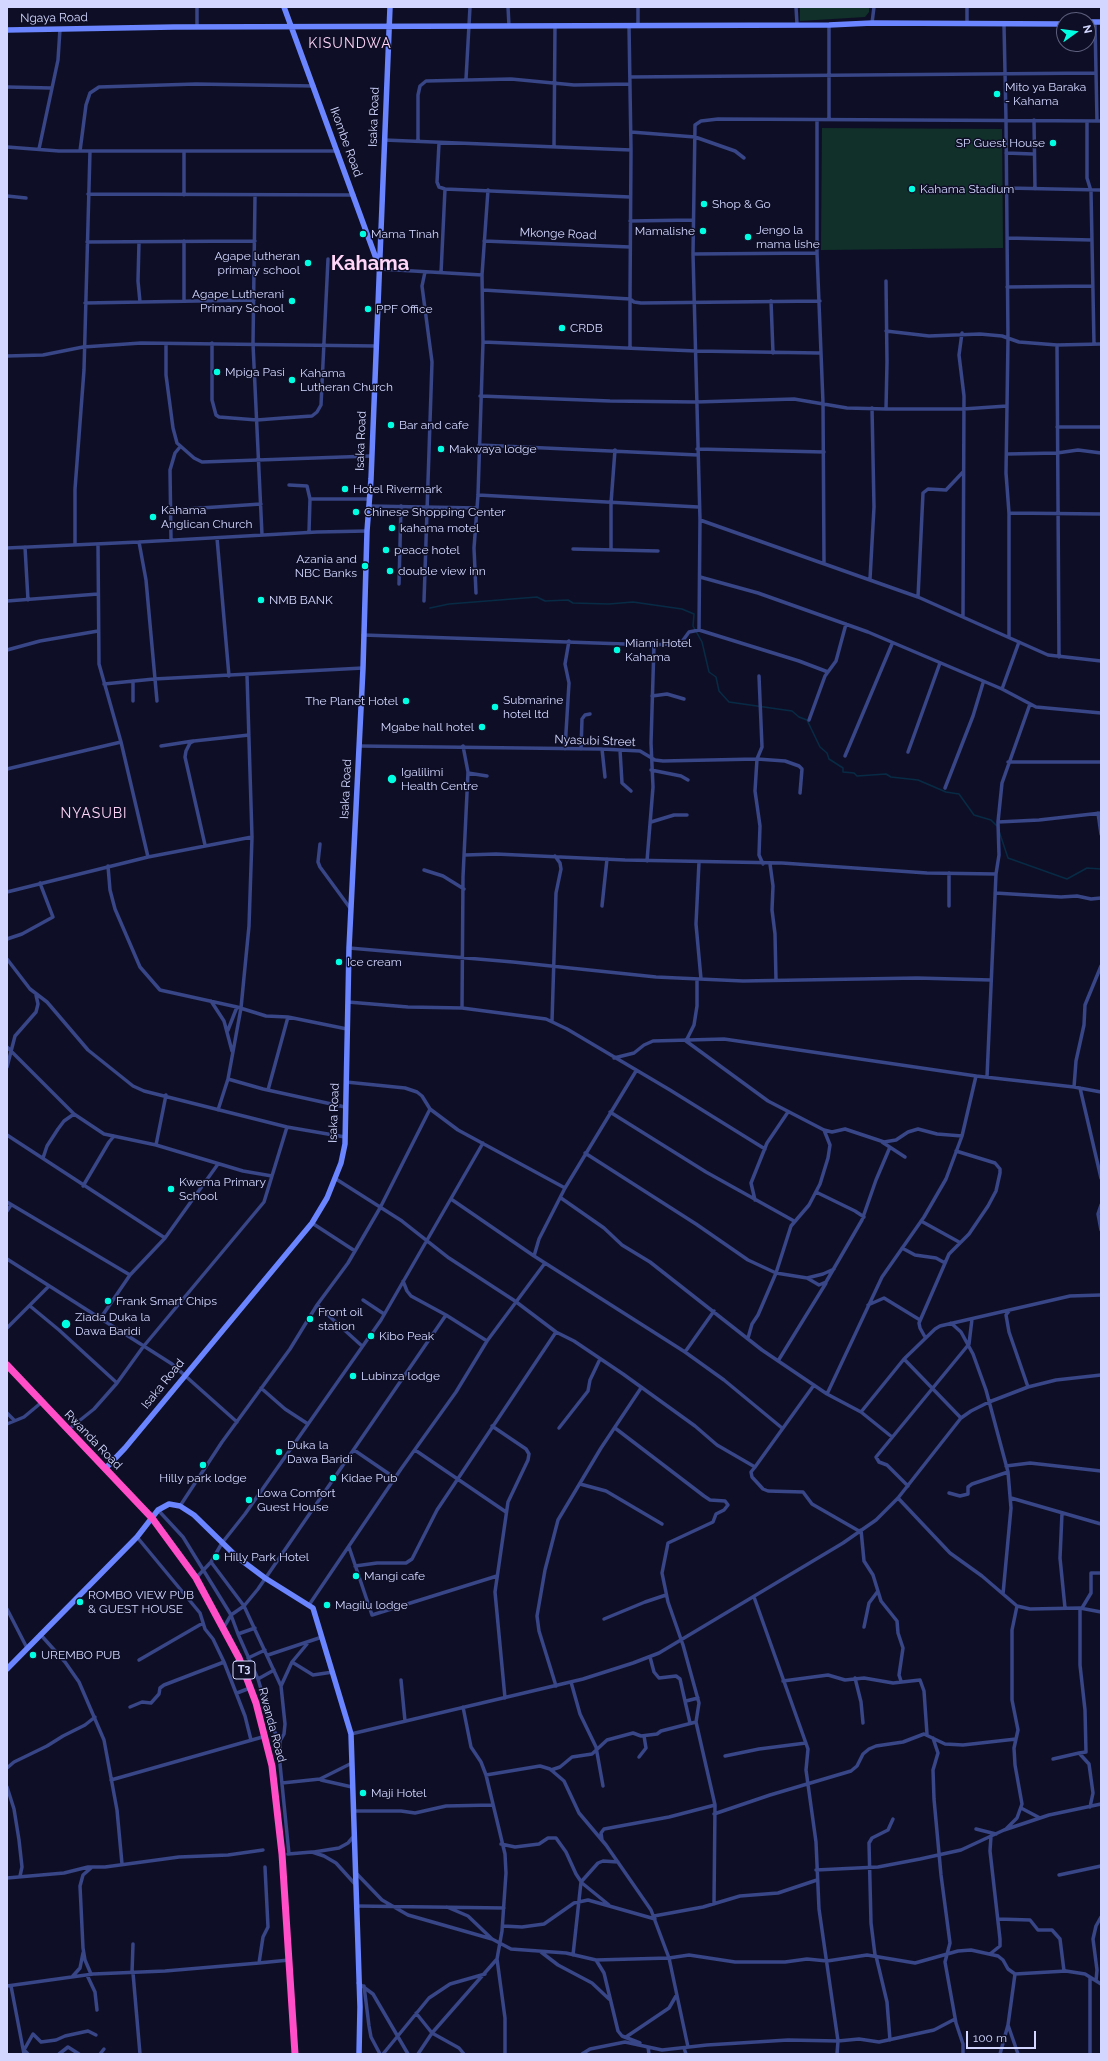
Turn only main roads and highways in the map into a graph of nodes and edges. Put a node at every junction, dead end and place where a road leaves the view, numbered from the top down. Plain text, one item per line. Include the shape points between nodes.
1 (7, 1365) edge
2 (296, 2054) edge

1 - 2 highway, Rwanda Road / T3 via 152,1518 196,1578 224,1627 251,1687 266,1736 285,1854

